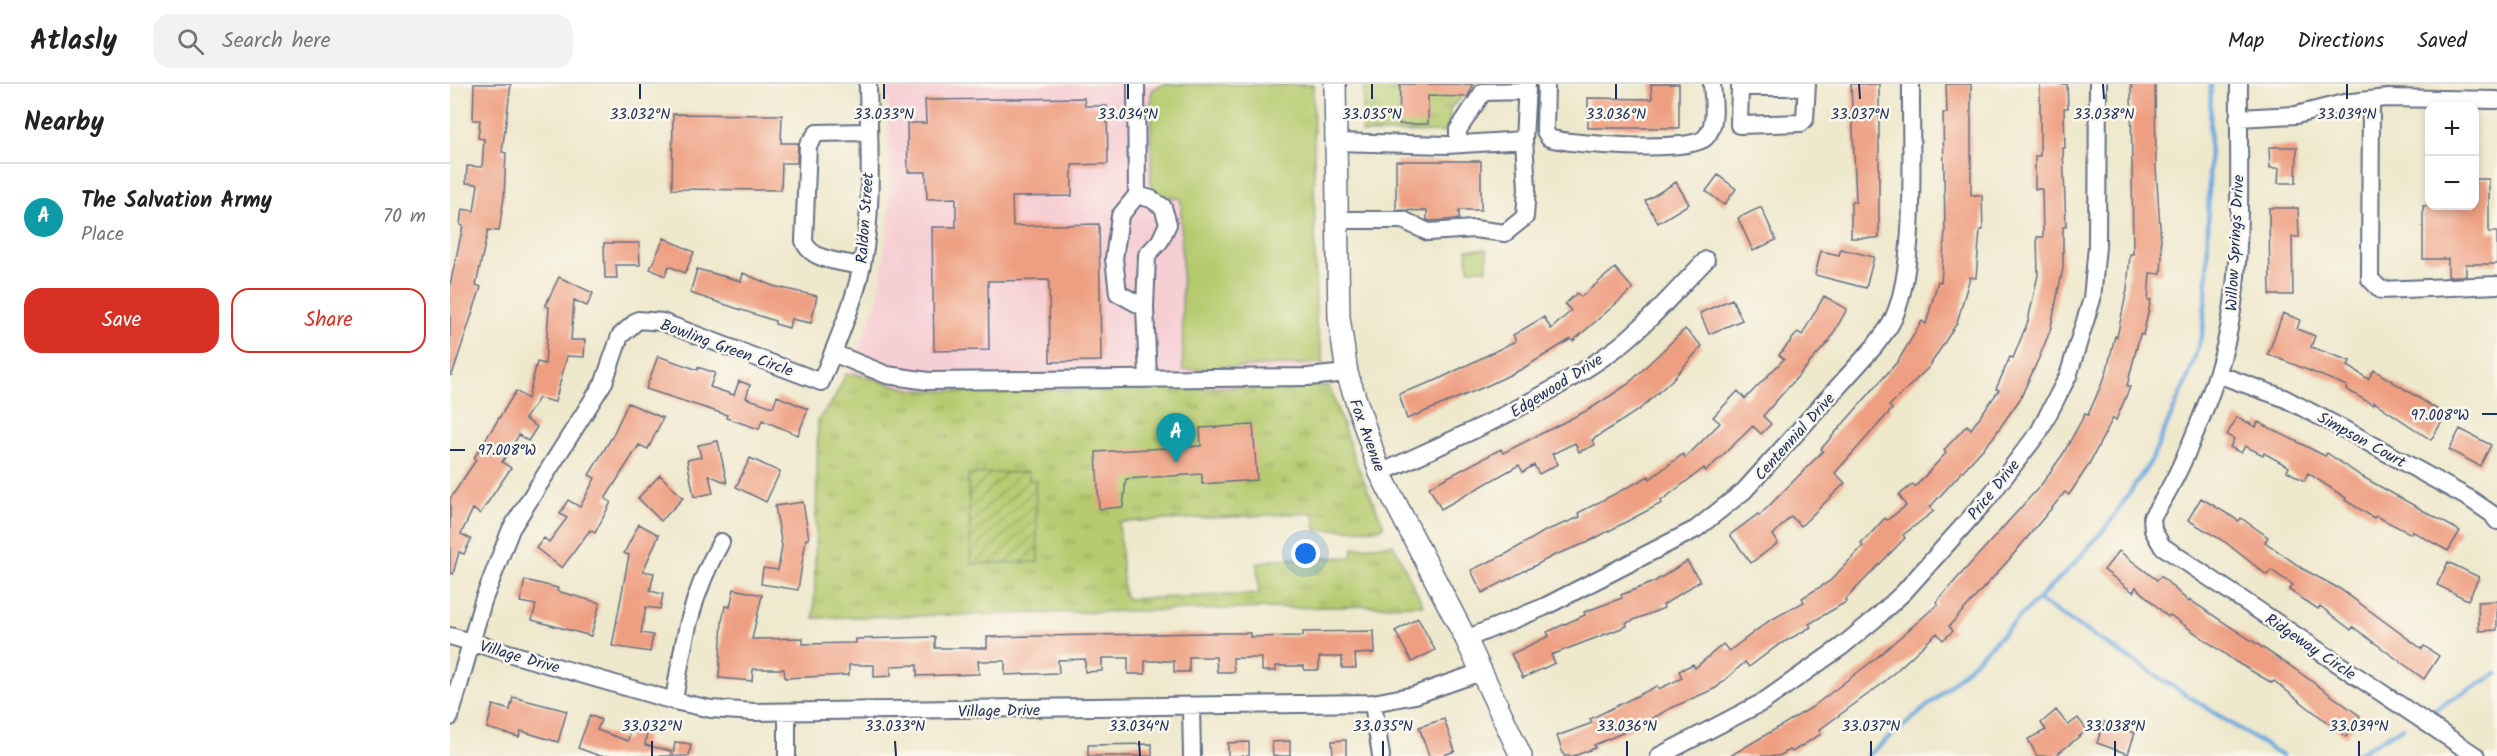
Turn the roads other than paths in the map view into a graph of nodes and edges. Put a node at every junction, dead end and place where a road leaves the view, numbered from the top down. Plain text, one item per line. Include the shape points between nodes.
1 (868, 84) edge
2 (1136, 84) edge
3 (1335, 84) edge
4 (1546, 84) edge
5 (1712, 84) edge
6 (1911, 84) edge
7 (2098, 84) edge
8 (2239, 84) edge
9 (1527, 88) edge
10 (2371, 100) junction
11 (2497, 100) edge
12 (2238, 118) junction
13 (868, 132) junction
14 (1524, 140) junction
15 (1336, 142) junction
16 (1458, 144) junction
17 (1137, 195) junction
18 (1338, 220) junction
19 (1706, 260) dead end
20 (861, 266) junction
21 (2497, 285) edge
22 (1145, 308) junction
23 (833, 353) junction
24 (1347, 373) junction
25 (2217, 374) junction
26 (1148, 377) junction
27 (821, 382) joint
28 (1380, 473) junction
29 (2497, 521) edge
30 (2153, 530) joint
31 (721, 542) dead end
32 (450, 636) edge
33 (1466, 639) junction
34 (472, 643) junction
35 (1481, 672) junction
36 (674, 701) junction
37 (1373, 703) junction
38 (1191, 707) junction
39 (787, 713) junction
40 (450, 717) edge
41 (787, 756) edge
42 (1192, 756) edge
43 (1381, 756) edge
44 (1521, 756) edge
45 (1659, 756) edge
46 (2476, 756) edge

1 - 13 street, Raldon Street
2 - 17 street
3 - 15 main road, Fox Avenue
4 - 5 street via 1545,131 1549,138 1573,144 1688,146 1705,138 1713,121
6 - 33 street, Centennial Drive via 1909,256 1900,301 1874,347 1744,491 1696,529 1544,607
7 - 45 street, Price Drive via 2097,246 2092,299 2068,376 2039,432 1989,496 1875,619 1763,702
8 - 12 street, Willow Springs Drive
9 - 14 street
9 - 16 street via 1483,92 1458,130
10 - 11 street
10 - 12 street via 2296,115
10 - 21 street via 2370,279 2381,290
12 - 25 street, Willow Springs Drive via 2236,269 2227,338
13 - 20 street, Raldon Street via 869,192
13 - 20 street via 817,133 808,145 806,248 813,254
14 - 16 street
14 - 18 street via 1525,217 1505,233 1474,229 1428,232 1403,220
15 - 16 street
15 - 18 main road, Fox Avenue
17 - 22 street via 1120,216 1114,259 1118,292
17 - 22 street via 1163,207 1168,224 1147,255
18 - 24 main road, Fox Avenue via 1339,317
19 - 28 street, Edgewood Drive via 1620,345 1557,387 1514,413
20 - 23 street, Raldon Street
22 - 26 street
23 - 26 street via 887,375 928,381
23 - 27 street, Raldon Street
24 - 26 street via 1308,377
24 - 28 main road, Fox Avenue
25 - 29 street, Simpson Court via 2284,398 2354,434 2470,499
25 - 30 street, Willow Springs Drive via 2178,473 2152,518
27 - 34 street, Bowling Green Circle via 662,322 638,320 620,336 604,382 511,529 483,601
28 - 33 main road, Fox Avenue
30 - 46 street, Ridgeway Circle via 2162,546
31 - 36 street via 693,602
32 - 34 street, Village Drive
33 - 35 main road, Fox Avenue
34 - 36 street, Village Drive
34 - 40 street, Bowling Green Circle
35 - 37 street, Village Drive via 1415,695
35 - 44 main road, Fox Avenue
36 - 39 street, Village Drive via 730,711
37 - 38 street, Village Drive
37 - 43 street
38 - 39 street, Village Drive
38 - 42 street
39 - 41 street

